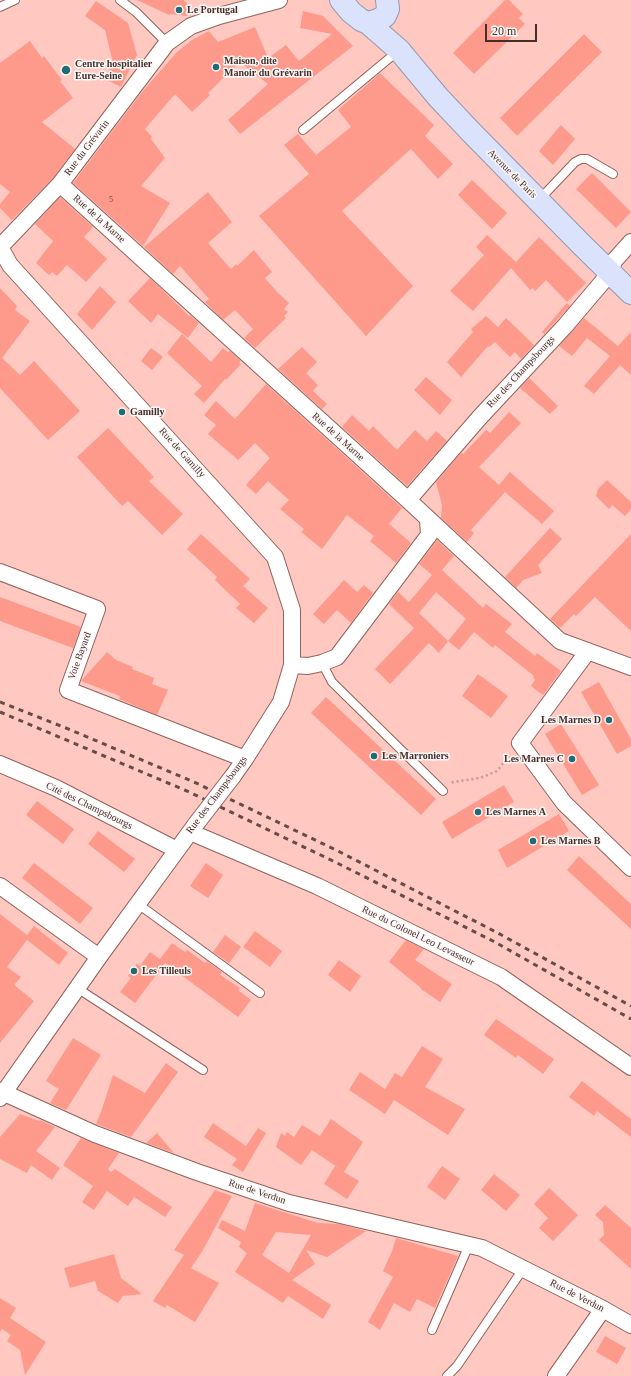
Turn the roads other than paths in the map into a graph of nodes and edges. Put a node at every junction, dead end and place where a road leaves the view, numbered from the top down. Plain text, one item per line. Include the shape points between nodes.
1 (15, 0) edge
2 (120, 0) edge
3 (278, 0) edge
4 (340, 0) edge
5 (391, 3) edge
6 (0, 7) edge
7 (368, 23) junction
8 (167, 43) junction
9 (399, 50) junction
10 (303, 130) dead end
11 (613, 174) dead end
12 (60, 184) junction
13 (538, 200) junction
14 (631, 242) edge
15 (0, 247) edge
16 (610, 273) junction
17 (631, 293) edge
18 (408, 500) junction
19 (428, 519) junction
20 (0, 572) edge
21 (588, 651) junction
22 (322, 664) junction
23 (292, 665) junction
24 (631, 667) edge
25 (245, 760) junction
26 (0, 764) edge
27 (443, 791) road end
28 (193, 828) junction
29 (177, 850) junction
30 (631, 868) edge
31 (0, 886) edge
32 (138, 904) junction
33 (99, 957) junction
34 (77, 988) junction
35 (260, 993) dead end
36 (631, 1067) edge
37 (203, 1070) dead end
38 (1, 1094) edge
39 (469, 1245) junction
40 (522, 1269) junction
41 (603, 1309) junction
42 (631, 1324) edge
43 (432, 1330) dead end
44 (447, 1376) edge
45 (556, 1376) edge

1 - 6 lane
2 - 8 lane
3 - 8 street, Rue du Grévarin via 191,26
4 - 7 main road, Avenue de Paris via 351,12
5 - 7 main road via 385,16
5 - 9 main road, Avenue de Paris
7 - 9 main road, Avenue de Paris
8 - 12 street, Rue du Grévarin
9 - 10 lane
9 - 13 main road, Avenue de Paris via 438,97
11 - 13 lane via 587,159 581,159
12 - 15 street, Rue du Grévarin
12 - 18 street, Rue de la Marne
13 - 16 main road, Avenue de Paris
14 - 16 street, Rue des Champsbourgs via 614,261
15 - 23 street, Rue de Gamilly via 10,265 275,557 292,610
16 - 17 main road, Avenue de Paris
16 - 18 street, Rue des Champsbourgs
18 - 19 street, Rue de la Marne
19 - 21 street, Rue de la Marne via 560,641
19 - 22 street via 429,535 337,658
20 - 25 street, Voie Bayard via 97,609 68,690
21 - 24 street, Rue de la Marne
21 - 30 street via 520,743 564,803
22 - 23 street
22 - 27 lane via 332,682
23 - 25 street, Rue des Champsbourgs via 281,702
25 - 28 street, Rue des Champsbourgs, bridge
26 - 29 street, Cité des Champsbourgs via 56,788
28 - 29 street, Rue des Champsbourgs
28 - 36 street, Rue du Colonel Leo Levasseur via 501,976
29 - 32 street, Rue des Champsbourgs
31 - 33 street
32 - 33 street, Rue des Champsbourgs
32 - 35 lane
33 - 34 street, Rue des Champsbourgs
34 - 37 lane
34 - 38 street, Rue des Champsbourgs
38 - 39 street, Rue de Verdun via 95,1134 282,1200
39 - 40 street, Rue de Verdun via 482,1248
39 - 43 lane
40 - 41 street, Rue de Verdun
40 - 44 lane
41 - 42 street, Rue de Verdun
41 - 45 street

